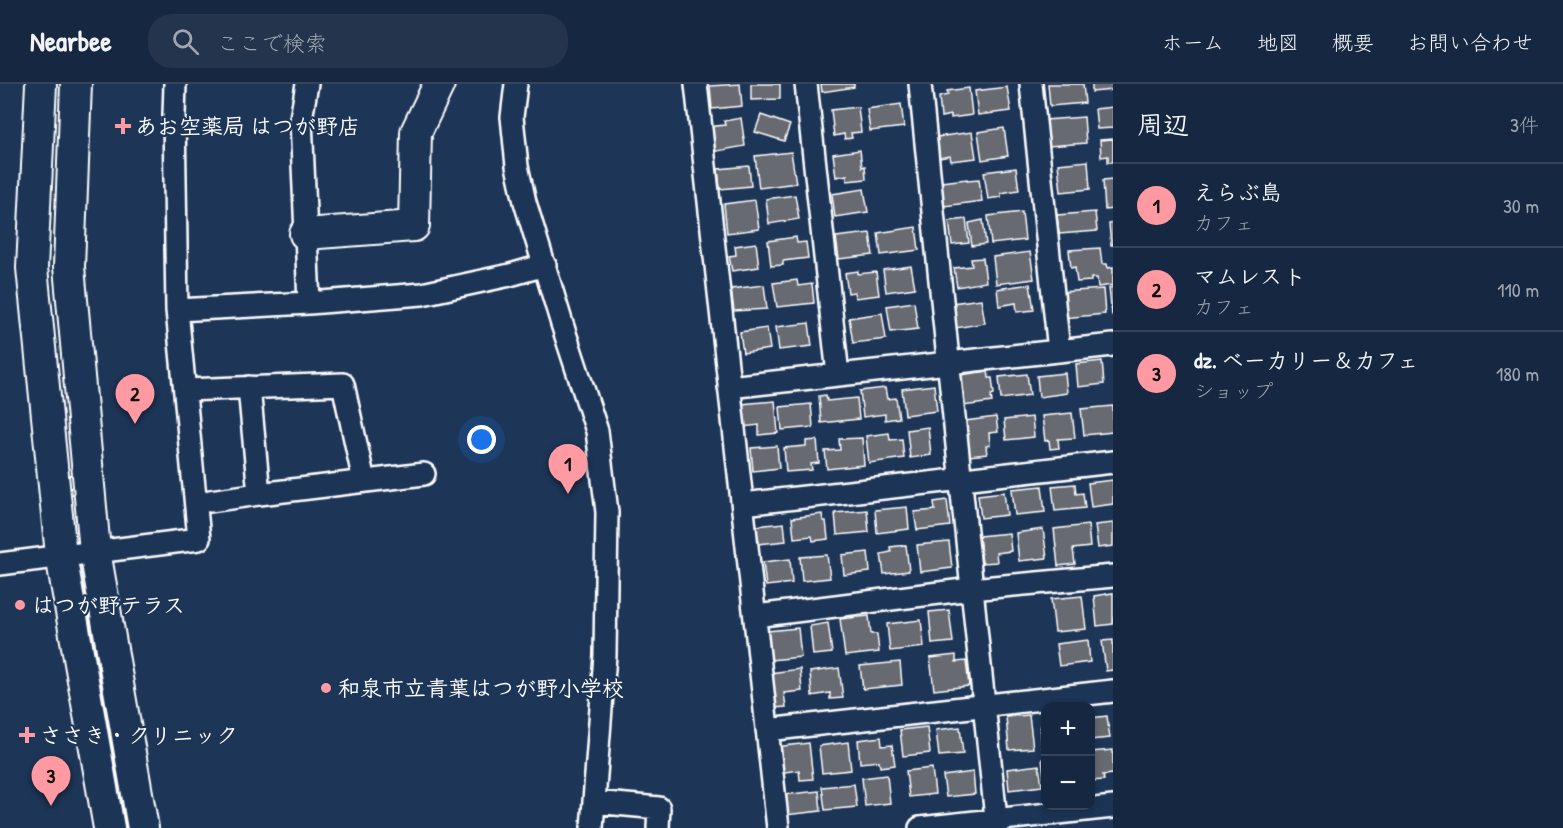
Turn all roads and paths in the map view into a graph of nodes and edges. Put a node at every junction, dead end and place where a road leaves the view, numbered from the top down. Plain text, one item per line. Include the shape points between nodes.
1 (41, 84) edge
2 (76, 84) edge
3 (176, 84) edge
4 (307, 84) edge
5 (439, 84) edge
6 (516, 84) edge
7 (696, 84) edge
8 (806, 84) edge
9 (920, 84) edge
10 (1031, 84) edge
11 (305, 234) junction
12 (545, 265) junction
13 (309, 303) junction
14 (177, 310) junction
15 (1113, 345) edge
16 (1059, 351) junction
17 (950, 363) junction
18 (838, 375) junction
19 (249, 387) junction
20 (729, 387) junction
21 (184, 390) junction
22 (1113, 462) edge
23 (424, 474) dead end
24 (959, 479) junction
25 (364, 481) junction
26 (259, 494) junction
27 (210, 501) dead end
28 (743, 504) junction
29 (95, 551) junction
30 (61, 555) junction
31 (0, 564) edge
32 (1113, 576) edge
33 (970, 589) junction
34 (755, 616) junction
35 (1113, 691) edge
36 (984, 704) junction
37 (767, 730) junction
38 (594, 802) junction
39 (1113, 807) edge
40 (996, 824) edge
41 (109, 828) edge
42 (143, 828) edge
43 (592, 828) edge
44 (658, 828) edge
45 (778, 828) edge
46 (920, 828) edge

1 - 30 street via 32,268
2 - 29 street via 69,267
3 - 14 street
4 - 11 street via 301,119
5 - 11 street via 416,132 414,226
6 - 12 street via 512,117 517,166
7 - 20 street
8 - 18 street
9 - 17 street
10 - 16 street
11 - 13 street
12 - 13 street via 422,294
12 - 38 street via 597,431 607,512 605,655
13 - 14 street
14 - 21 street
15 - 16 street
16 - 17 street
17 - 18 street
17 - 24 street
18 - 20 street
19 - 21 street
19 - 25 street via 343,384
19 - 26 street
20 - 28 street
21 - 29 street via 199,538
22 - 24 street
23 - 25 street
24 - 28 street
24 - 33 street
25 - 26 street
26 - 27 street
28 - 34 street
29 - 30 street
29 - 42 street
30 - 31 street
30 - 41 street
32 - 33 street
33 - 34 street
33 - 36 street
34 - 37 street
35 - 36 street
36 - 37 street
36 - 40 street
37 - 45 street
38 - 43 street
38 - 44 street via 659,808
39 - 40 street
40 - 46 street

